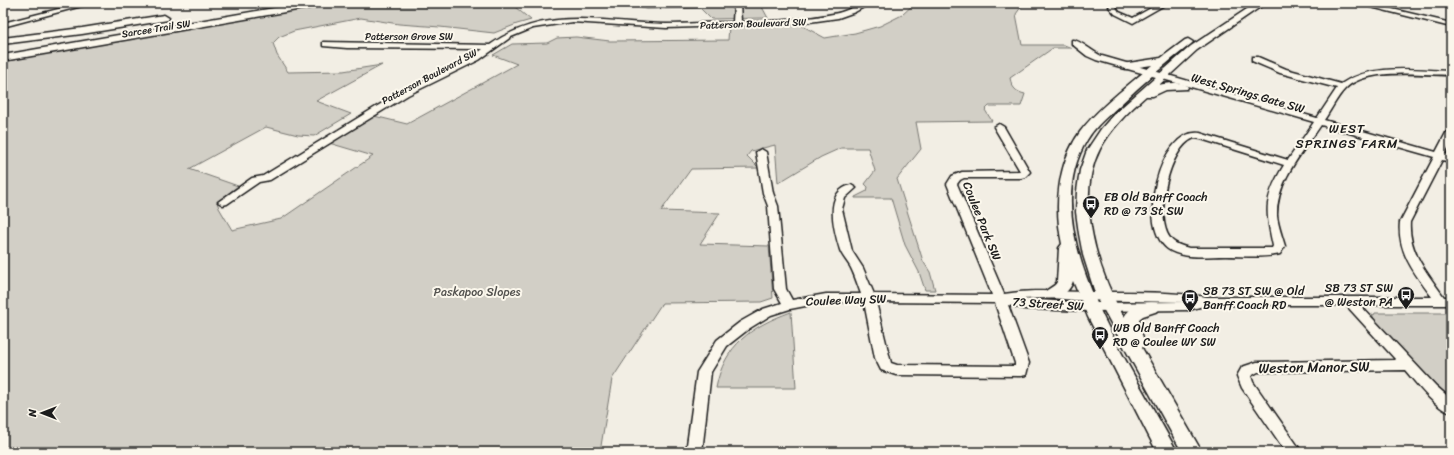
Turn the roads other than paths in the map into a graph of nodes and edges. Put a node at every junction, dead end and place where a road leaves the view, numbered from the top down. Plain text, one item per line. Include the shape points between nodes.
1 (90, 3) edge
2 (265, 3) edge
3 (308, 3) edge
4 (320, 3) edge
5 (737, 3) edge
6 (858, 3) edge
7 (868, 3) edge
8 (1116, 3) edge
9 (1165, 3) edge
10 (1246, 3) edge
11 (1262, 3) edge
12 (1358, 3) edge
13 (1365, 3) edge
14 (1378, 7) junction
15 (224, 9) dead end
16 (839, 13) junction
17 (177, 16) dead end
18 (737, 22) junction
19 (1451, 24) edge
20 (3, 26) edge
21 (99, 38) junction
22 (3, 41) edge
23 (1075, 42) dead end
24 (326, 44) dead end
25 (487, 47) junction
26 (3, 49) edge
27 (3, 52) edge
28 (3, 57) edge
29 (1099, 58) junction
30 (1255, 59) dead end
31 (1164, 60) junction
32 (1126, 66) junction
33 (1451, 73) edge
34 (1146, 74) junction
35 (1160, 78) junction
36 (1183, 87) junction
37 (1342, 87) junction
38 (1134, 102) junction
39 (1318, 123) junction
40 (999, 127) dead end
41 (1451, 133) edge
42 (761, 152) dead end
43 (1438, 158) junction
44 (1451, 159) edge
45 (1290, 164) junction
46 (1451, 164) edge
47 (851, 188) dead end
48 (223, 202) dead end
49 (1066, 228) junction
50 (1051, 294) junction
51 (869, 298) junction
52 (1000, 299) junction
53 (1097, 301) junction
54 (1207, 301) junction
55 (1349, 301) junction
56 (1446, 301) edge
57 (789, 304) junction
58 (1152, 307) junction
59 (1407, 365) junction
60 (1151, 379) junction
61 (1451, 407) edge
62 (694, 452) edge
63 (1167, 452) edge
64 (1192, 452) edge
65 (1294, 452) edge

1 - 20 street
2 - 15 highway
2 - 26 highway, Sarcee Trail SW
3 - 21 highway, Sarcee Trail SW
4 - 28 highway
5 - 18 street
6 - 16 street, Patterson Boulevard SW
7 - 16 street, Patterson Boulevard SW
8 - 9 street via 1112,7 1115,12 1133,21
10 - 31 main road
11 - 35 main road via 1194,48
12 - 14 street
13 - 14 street
14 - 19 street
16 - 18 street, Patterson Boulevard SW via 800,22
17 - 22 highway
18 - 25 street, Patterson Boulevard SW via 641,24 562,19 519,30
21 - 27 highway, Sarcee Trail SW
21 - 28 highway
23 - 29 street
24 - 25 street, Patterson Grove SW
25 - 48 street, Patterson Boulevard SW via 471,61 367,112 266,178 256,180
29 - 32 street
29 - 34 street via 1111,65
30 - 37 street via 1283,71
31 - 32 main road
31 - 34 main road
32 - 34 street
33 - 37 street via 1372,75 1352,80
34 - 35 street, West Springs Gate SW
34 - 49 main road via 1092,125 1078,146 1070,165 1067,182
35 - 36 street, West Springs Gate SW
35 - 38 main road
35 - 39 street, West Springs Gate SW
36 - 38 main road via 1161,88
36 - 39 street, West Springs Gate SW
37 - 39 street
38 - 53 main road via 1098,142 1084,182 1085,230 1097,278
39 - 43 street, West Springs Gate SW
39 - 45 street
40 - 52 street, Coulee Park SW via 1025,172 962,175 952,184
41 - 43 street
42 - 57 street via 768,193 773,206 780,289
43 - 44 street
43 - 46 street
43 - 56 street via 1405,222 1403,231 1410,254
45 - 45 street via 1279,182 1273,201 1273,225 1279,246 1276,250 1188,252 1175,248 1165,240 1159,210 1160,186 1170,159 1182,141 1188,137 1207,138
47 - 51 street via 840,197 837,209 846,251 857,268
49 - 50 main road via 1065,282 1062,288
49 - 53 main road via 1076,268
50 - 52 street, 73 Street SW
50 - 53 street, 73 Street SW
51 - 52 street, Coulee Way SW
51 - 52 street via 886,366 896,370 1021,371 1022,363
51 - 57 street, Coulee Way SW via 826,298
52 - 53 street, 73 Street SW via 1025,305
53 - 54 street, 73 Street SW via 1181,297
53 - 58 street, 73 Street SW
53 - 60 main road
53 - 63 main road
54 - 55 street, 73 Street SW
54 - 58 street, 73 Street SW via 1189,306
55 - 56 street, 73 Street SW
55 - 59 street
57 - 62 street, Coulee Way SW via 767,312 722,343 704,372
58 - 60 main road via 1140,309 1131,317 1133,334
59 - 61 street
59 - 65 street, Weston Manor SW via 1257,368 1247,371 1244,376 1247,384
60 - 64 main road

